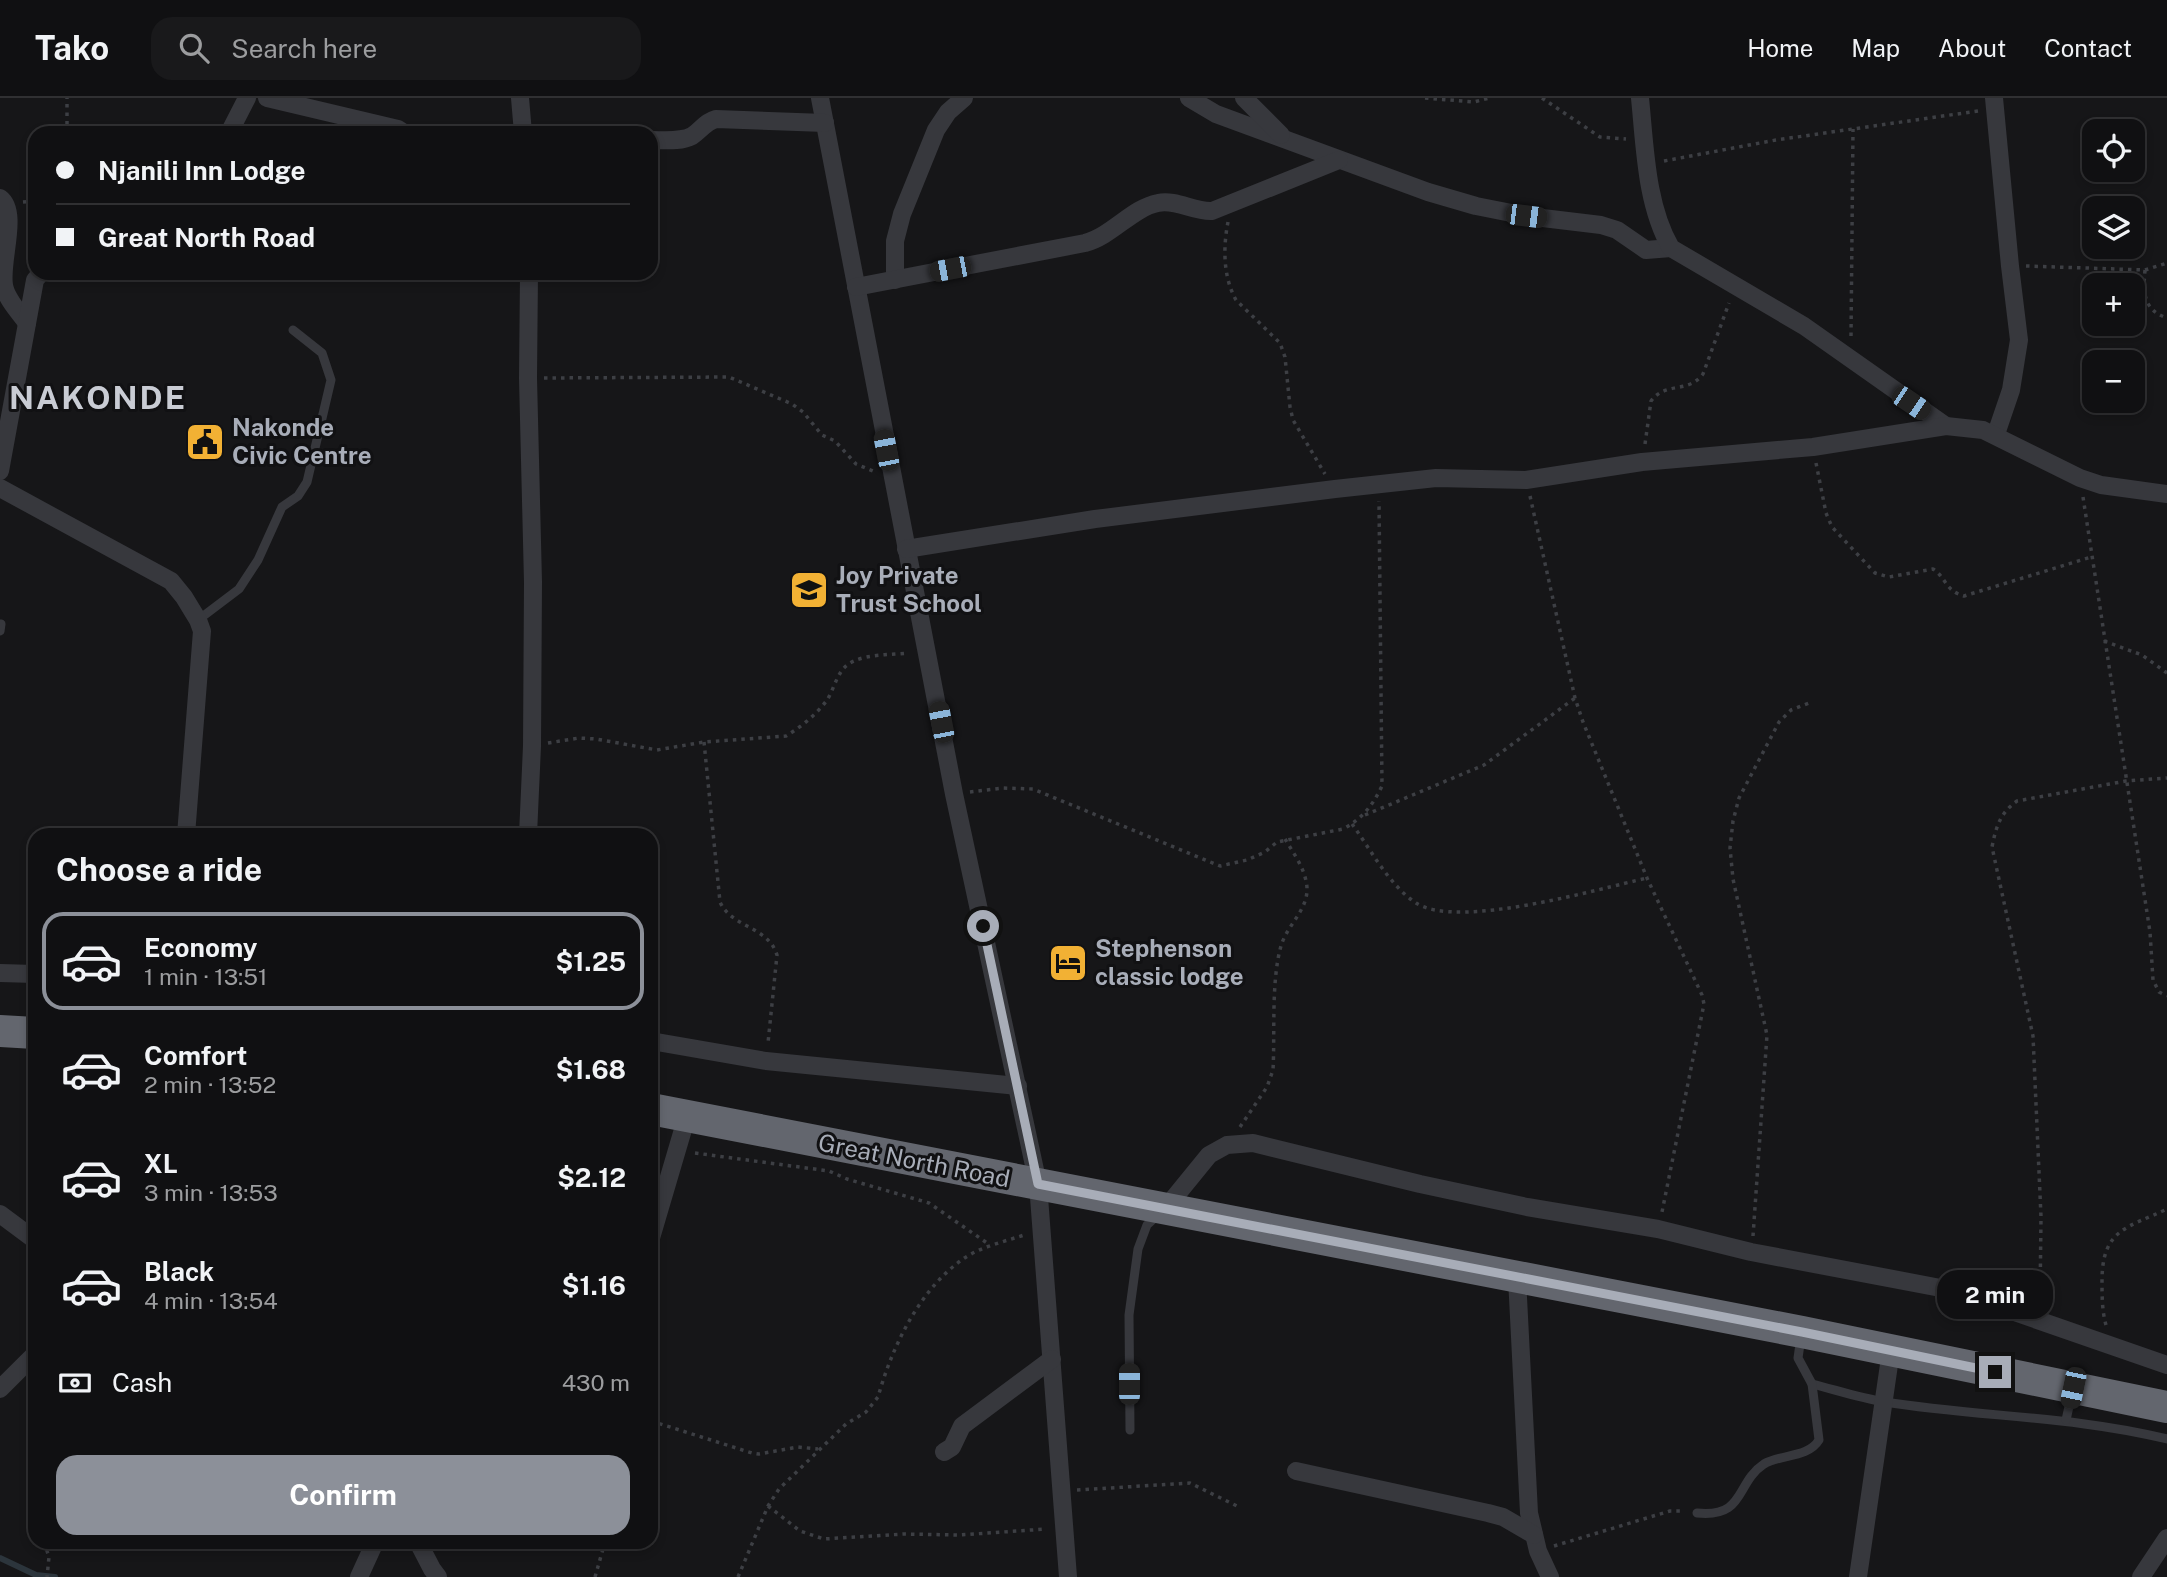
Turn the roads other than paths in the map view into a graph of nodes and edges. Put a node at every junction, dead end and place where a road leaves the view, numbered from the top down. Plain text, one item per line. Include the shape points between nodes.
1 (247, 98) edge
2 (267, 98) edge
3 (520, 98) edge
4 (820, 98) edge
5 (964, 98) edge
6 (1189, 98) edge
7 (1244, 98) edge
8 (1640, 98) edge
9 (1994, 103) edge
10 (825, 123) junction
11 (233, 126) edge
12 (385, 126) edge
13 (522, 126) edge
14 (658, 140) edge
15 (1286, 140) junction
16 (1339, 160) junction
17 (0, 198) edge
18 (1671, 248) junction
19 (895, 279) junction
20 (35, 280) edge
21 (528, 280) edge
22 (856, 287) junction
23 (27, 323) junction
24 (293, 330) dead end
25 (1946, 426) junction
26 (1996, 434) junction
27 (0, 471) edge
28 (0, 488) edge
29 (2167, 494) edge
30 (906, 549) junction
31 (198, 620) junction
32 (1, 624) edge
33 (0, 631) edge
34 (187, 828) edge
35 (528, 828) edge
36 (0, 973) edge
37 (28, 974) edge
38 (0, 1031) edge
39 (28, 1033) edge
40 (658, 1042) edge
41 (1018, 1086) junction
42 (658, 1110) edge
43 (687, 1116) junction
44 (1038, 1184) junction
45 (1164, 1209) junction
46 (0, 1214) edge
47 (658, 1214) edge
48 (28, 1235) edge
49 (1517, 1278) junction
50 (1802, 1332) junction
51 (1891, 1351) junction
52 (1052, 1359) junction
53 (28, 1363) edge
54 (2167, 1365) edge
55 (1812, 1384) junction
56 (2073, 1388) junction
57 (0, 1389) edge
58 (1883, 1401) junction
59 (2167, 1407) edge
60 (2066, 1420) junction
61 (1130, 1430) dead end
62 (2167, 1439) edge
63 (944, 1452) dead end
64 (1296, 1471) dead end
65 (1697, 1513) road end
66 (2167, 1538) edge
67 (1536, 1543) junction
68 (372, 1549) edge
69 (422, 1549) edge
70 (359, 1577) edge
71 (438, 1577) edge
72 (1068, 1577) edge
73 (1550, 1577) edge
74 (1858, 1577) edge
75 (2141, 1577) edge

1 - 11 street
2 - 12 street
3 - 13 street
4 - 10 street
5 - 19 street via 936,130 902,215 895,241
6 - 15 street via 1216,114
7 - 15 street
8 - 18 street via 1655,208
9 - 26 street via 2018,330 2011,390
10 - 14 street via 716,119 692,136
10 - 22 street
15 - 16 street
16 - 18 street via 1476,206 1601,225 1646,250
16 - 19 street via 1204,211 1156,203 1094,241
17 - 23 street via 9,213 4,286
18 - 25 street via 1804,326
19 - 22 street
20 - 23 street
21 - 35 street via 533,582
22 - 30 street
23 - 27 street
24 - 31 lane via 322,353 331,380 307,482 298,496 282,507 239,589
25 - 26 street
25 - 30 street via 1814,447 1642,462 1526,480 1436,478 1335,489 1084,520
26 - 29 street via 2080,478
28 - 31 street via 171,581
30 - 41 street
31 - 34 street via 202,631
32 - 33 lane
36 - 37 street
38 - 39 highway
40 - 41 street via 766,1061
41 - 44 street
42 - 43 highway, Great North Road
43 - 44 highway, Great North Road
43 - 47 street
44 - 45 highway, Great North Road
44 - 52 street
45 - 49 highway, Great North Road
45 - 54 street via 1209,1155 1227,1144 1253,1143 1527,1207 1658,1229 1751,1252 1951,1290
45 - 61 lane via 1147,1226 1138,1249 1129,1315
46 - 48 street
49 - 50 highway, Great North Road
49 - 67 street via 1529,1513
50 - 51 highway, Great North Road
50 - 55 lane via 1798,1358
51 - 56 highway, Great North Road
51 - 58 street
52 - 63 street via 962,1426 952,1447
52 - 72 street
53 - 57 street
55 - 58 lane
55 - 65 lane via 1819,1440 1815,1446 1758,1469 1727,1509
56 - 59 highway, Great North Road
56 - 60 lane
58 - 60 lane
58 - 74 street
60 - 62 lane
64 - 67 street via 1503,1517
66 - 75 street
67 - 73 street
68 - 70 street
69 - 71 street

